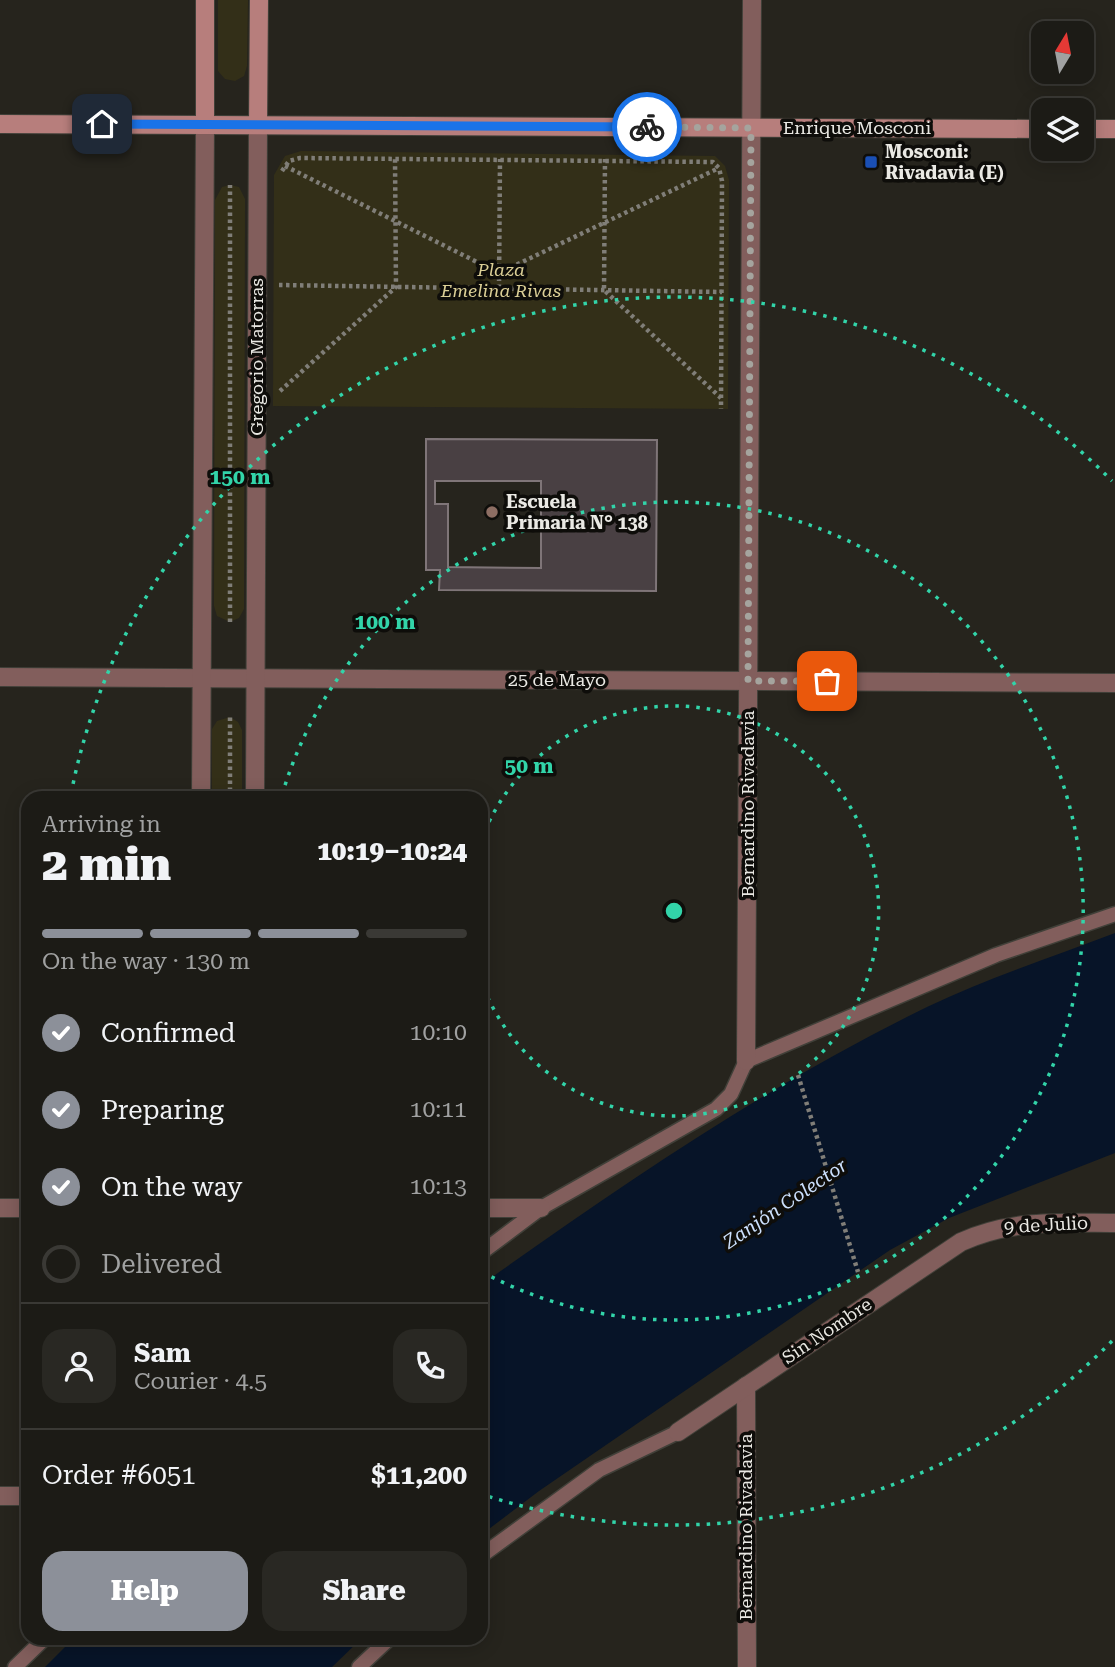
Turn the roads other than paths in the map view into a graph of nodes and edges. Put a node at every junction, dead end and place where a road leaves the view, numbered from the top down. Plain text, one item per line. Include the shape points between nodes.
1 (205, 0) edge
2 (259, 0) edge
3 (752, 0) edge
4 (0, 124) edge
5 (205, 125) junction
6 (258, 125) junction
7 (751, 128) junction
8 (1031, 129) edge
9 (1094, 129) edge
10 (1115, 129) edge
11 (0, 677) edge
12 (202, 678) junction
13 (255, 679) junction
14 (748, 681) junction
15 (1115, 683) edge
16 (201, 791) edge
17 (255, 791) edge
18 (1115, 914) edge
19 (746, 1061) junction
20 (0, 1208) edge
21 (21, 1208) edge
22 (488, 1208) edge
23 (541, 1208) junction
24 (1115, 1223) edge
25 (978, 1235) joint
26 (488, 1249) edge
27 (746, 1386) junction
28 (678, 1432) joint
29 (0, 1496) edge
30 (21, 1496) edge
31 (488, 1551) edge
32 (37, 1645) edge
33 (383, 1645) edge
34 (15, 1667) edge
35 (359, 1667) edge
36 (747, 1667) edge

1 - 5 main road
2 - 6 main road, Gregorio Matorras
3 - 7 street, Bernardino Rivadavia
4 - 5 main road, Enrique Mosconi
5 - 6 main road, Enrique Mosconi
5 - 12 street
6 - 7 main road, Enrique Mosconi
6 - 13 street, Gregorio Matorras
7 - 8 main road, Enrique Mosconi
7 - 14 street, Bernardino Rivadavia
9 - 10 main road
11 - 12 street, 25 de Mayo
12 - 13 street, 25 de Mayo
12 - 16 street
13 - 14 street, 25 de Mayo
13 - 17 street, Gregorio Matorras
14 - 15 street, 25 de Mayo
14 - 19 street, Bernardino Rivadavia
18 - 19 lane via 996,955
19 - 23 lane via 731,1094 716,1109
20 - 21 street
22 - 23 street
23 - 26 lane
24 - 25 street, 9 de Julio via 1032,1223
25 - 27 street, Sin Nombre via 931,1261
27 - 28 street, Sin Nombre
27 - 36 street, Bernardino Rivadavia
28 - 31 lane via 598,1470
29 - 30 street
32 - 34 lane
33 - 35 lane

